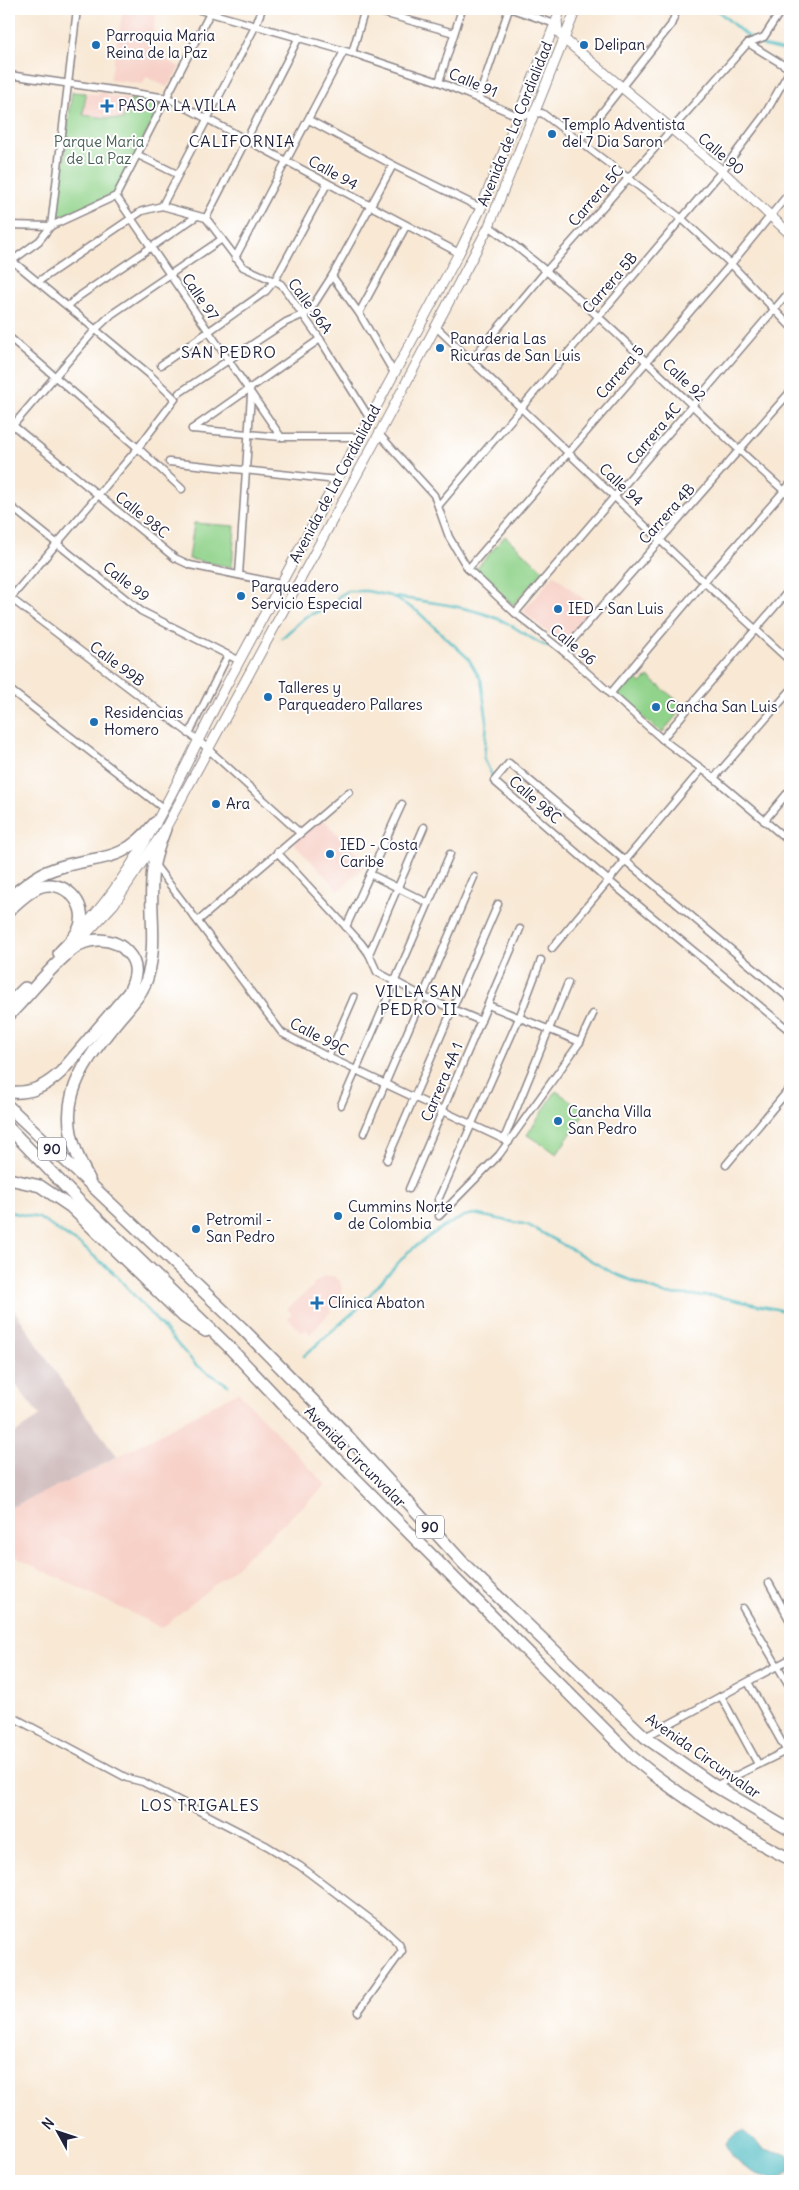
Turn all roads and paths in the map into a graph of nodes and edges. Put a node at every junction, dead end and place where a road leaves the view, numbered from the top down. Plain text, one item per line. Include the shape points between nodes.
1 (77, 9) edge
2 (196, 9) edge
3 (262, 9) edge
4 (365, 9) edge
5 (369, 9) edge
6 (462, 9) edge
7 (510, 9) edge
8 (561, 9) edge
9 (576, 9) edge
10 (671, 9) edge
11 (782, 9) edge
12 (210, 13) junction
13 (556, 22) junction
14 (256, 25) junction
15 (454, 33) junction
16 (299, 37) junction
17 (564, 40) junction
18 (748, 43) junction
19 (344, 51) junction
20 (352, 53) junction
21 (790, 69) edge
22 (9, 75) edge
23 (67, 82) junction
24 (439, 82) junction
25 (621, 89) junction
26 (168, 98) junction
27 (478, 99) junction
28 (535, 114) junction
29 (518, 116) junction
30 (207, 119) junction
31 (309, 120) junction
32 (671, 130) junction
33 (247, 140) junction
34 (579, 141) junction
35 (138, 155) junction
36 (288, 162) junction
37 (393, 165) junction
38 (722, 171) junction
39 (177, 174) junction
40 (628, 178) junction
41 (327, 184) junction
42 (790, 192) edge
43 (116, 196) junction
44 (162, 206) junction
45 (370, 207) junction
46 (481, 208) junction
47 (771, 215) junction
48 (197, 216) junction
49 (131, 218) junction
50 (206, 218) junction
51 (682, 220) junction
52 (9, 225) edge
53 (51, 226) junction
54 (406, 226) junction
55 (489, 226) junction
56 (790, 234) edge
57 (222, 239) junction
58 (150, 246) junction
59 (460, 253) junction
60 (235, 258) junction
61 (10, 260) edge
62 (731, 264) junction
63 (547, 270) junction
64 (170, 275) junction
65 (332, 276) junction
66 (275, 280) junction
67 (40, 281) junction
68 (790, 291) edge
69 (68, 306) junction
70 (774, 311) junction
71 (359, 313) junction
72 (303, 314) junction
73 (599, 315) junction
74 (435, 326) junction
75 (790, 326) edge
76 (95, 330) junction
77 (209, 332) junction
78 (9, 337) edge
79 (320, 339) junction
80 (227, 360) junction
81 (471, 360) junction
82 (646, 360) junction
83 (161, 365) dead end
84 (394, 373) junction
85 (56, 377) junction
86 (249, 392) junction
87 (790, 392) edge
88 (177, 396) junction
89 (693, 407) junction
90 (522, 408) junction
91 (370, 419) junction
92 (10, 426) edge
93 (379, 434) junction
94 (248, 436) junction
95 (361, 437) junction
96 (281, 438) junction
97 (138, 448) junction
98 (741, 450) junction
99 (569, 452) junction
100 (170, 462) dead end
101 (245, 470) junction
102 (337, 480) junction
103 (790, 484) edge
104 (182, 489) dead end
105 (784, 491) junction
106 (97, 494) junction
107 (790, 496) edge
108 (616, 498) junction
109 (9, 505) edge
110 (439, 505) junction
111 (661, 540) junction
112 (55, 543) junction
113 (468, 568) junction
114 (239, 575) junction
115 (704, 582) junction
116 (281, 584) junction
117 (790, 589) edge
118 (9, 598) edge
119 (515, 613) junction
120 (756, 629) junction
121 (562, 651) junction
122 (228, 655) junction
123 (240, 661) junction
124 (790, 661) edge
125 (9, 689) edge
126 (790, 691) edge
127 (610, 694) junction
128 (189, 734) junction
129 (662, 739) junction
130 (198, 740) junction
131 (208, 750) junction
132 (702, 769) junction
133 (714, 778) junction
134 (790, 790) edge
135 (349, 792) dead end
136 (402, 804) dead end
137 (163, 808) junction
138 (764, 821) junction
139 (160, 826) junction
140 (424, 828) dead end
141 (300, 833) junction
142 (790, 842) edge
143 (278, 852) junction
144 (450, 854) dead end
145 (625, 861) junction
146 (154, 864) junction
147 (370, 874) junction
148 (474, 878) dead end
149 (608, 880) junction
150 (399, 888) junction
151 (9, 898) edge
152 (428, 903) junction
153 (498, 904) dead end
154 (9, 910) edge
155 (198, 920) junction
156 (346, 927) junction
157 (520, 929) dead end
158 (77, 934) junction
159 (74, 948) junction
160 (552, 948) dead end
161 (369, 954) junction
162 (542, 960) dead end
163 (396, 982) junction
164 (568, 983) dead end
165 (354, 996) dead end
166 (424, 997) junction
167 (790, 999) edge
168 (488, 1005) junction
169 (11, 1007) edge
170 (453, 1010) junction
171 (593, 1014) dead end
172 (519, 1018) junction
173 (481, 1021) junction
174 (548, 1028) junction
175 (790, 1031) edge
176 (580, 1042) junction
177 (328, 1057) junction
178 (357, 1071) junction
179 (386, 1084) junction
180 (790, 1088) edge
181 (9, 1092) edge
182 (414, 1097) junction
183 (341, 1105) dead end
184 (9, 1107) edge
185 (443, 1111) junction
186 (473, 1124) junction
187 (9, 1128) edge
188 (364, 1133) dead end
189 (506, 1140) junction
190 (387, 1160) dead end
191 (726, 1165) dead end
192 (9, 1179) edge
193 (409, 1188) dead end
194 (96, 1192) junction
195 (438, 1200) dead end
196 (439, 1216) dead end
197 (226, 1344) junction
198 (768, 1583) dead end
199 (743, 1608) dead end
200 (790, 1620) edge
201 (790, 1660) edge
202 (778, 1666) junction
203 (748, 1682) junction
204 (790, 1687) edge
205 (721, 1696) junction
206 (9, 1715) edge
207 (645, 1737) junction
208 (788, 1750) edge
209 (758, 1764) junction
210 (716, 1786) junction
211 (790, 1830) edge
212 (790, 1859) edge
213 (358, 2012) dead end

1 - 23 street
2 - 12 street, Calle 91
3 - 14 street
4 - 20 street
5 - 15 street
6 - 15 street
7 - 13 street
7 - 27 street
8 - 13 main road, Avenida de La Cordialidad
9 - 17 main road, Avenida de La Cordialidad
10 - 25 street via 675,15 670,25
11 - 18 street, Carrera 5C via 764,37
12 - 14 street, Calle 91
12 - 26 street
13 - 17 main road
13 - 29 main road, Avenida de La Cordialidad
14 - 16 street, Calle 91
14 - 30 street
15 - 24 street
16 - 19 street, Calle 91
16 - 33 street
17 - 25 main road, Calle 90
17 - 28 main road, Avenida de La Cordialidad
18 - 21 street
18 - 32 street, Carrera 5C
19 - 20 street, Calle 91
19 - 31 street
20 - 24 street, Calle 91
21 - 38 street, Carrera 5B via 765,114
22 - 23 street, Calle 94
23 - 26 street, Calle 94
23 - 53 street
24 - 27 street, Calle 91
25 - 32 main road, Calle 90
25 - 34 street
26 - 30 street, Calle 94
26 - 35 street
27 - 29 street, Calle 91
28 - 29 street, Calle 91
28 - 34 street via 542,113
28 - 55 main road, Avenida de La Cordialidad
29 - 46 main road, Avenida de La Cordialidad
30 - 33 street, Calle 94
30 - 39 street
31 - 36 street
31 - 37 street
32 - 38 main road, Calle 90
32 - 40 street, Carrera 5C
33 - 36 street, Calle 94
33 - 50 street
34 - 40 street
35 - 39 street
35 - 43 street
36 - 41 street, Calle 94
36 - 60 street
37 - 45 street
37 - 46 street
38 - 47 main road, Calle 90
38 - 51 street, Carrera 5B
39 - 44 street
40 - 51 street
40 - 63 street, Carrera 5C
41 - 45 street, Calle 94
41 - 66 street
42 - 47 street, Carrera 5
43 - 49 street, Calle 97
43 - 53 street
44 - 48 street
44 - 49 street via 142,211
45 - 54 street, Calle 94
45 - 65 street
46 - 59 main road, Avenida de La Cordialidad
47 - 56 main road, Calle 90
47 - 62 street, Carrera 5
48 - 50 street
48 - 58 street
49 - 58 street, Calle 97
49 - 67 street
50 - 57 street, Calle 96A
51 - 62 street
51 - 73 street, Carrera 5B
52 - 53 street
53 - 61 street via 39,241
54 - 59 street, Calle 94
54 - 71 street
55 - 63 street, Calle 92
55 - 74 main road, Avenida de La Cordialidad
57 - 60 street, Calle 96A
57 - 64 street
58 - 64 street, Calle 97
58 - 69 street
59 - 84 main road, Avenida de La Cordialidad
60 - 66 street, Calle 96A via 244,267
61 - 67 street
62 - 70 street
62 - 82 street, Carrera 5
63 - 73 street, Calle 92
63 - 81 street, Carrera 5C
64 - 76 street via 112,314
64 - 77 street, Calle 97
65 - 71 street
65 - 72 street via 311,309
66 - 72 street, Calle 96A
66 - 77 street via 266,291
67 - 69 street
68 - 70 street, Carrera 4C
69 - 76 street
70 - 75 street
70 - 89 street, Carrera 4C
71 - 84 street
72 - 79 street, Calle 96A
72 - 80 street
73 - 82 street, Calle 92
73 - 90 street, Carrera 5B
74 - 81 street, Calle 94
74 - 93 main road, Avenida de La Cordialidad
76 - 85 street
76 - 88 street
77 - 80 street, Calle 97
77 - 83 street
78 - 85 street
79 - 86 street
79 - 91 street, Calle 96A
80 - 86 street, Calle 97
80 - 88 street
81 - 90 street, Calle 94
82 - 89 street, Calle 92
82 - 99 street, Carrera 5
84 - 91 main road, Avenida de La Cordialidad
85 - 92 street
85 - 97 street
86 - 94 street
86 - 94 street via 192,428
86 - 96 street, Calle 97
87 - 98 street, Carrera 4B
88 - 97 street
89 - 98 street, Calle 92
89 - 108 street, Carrera 4C
90 - 99 street, Calle 94
90 - 110 street, Carrera 5B
91 - 95 main road, Avenida de La Cordialidad
92 - 106 street, Calle 98C
93 - 110 street, Calle 96 via 429,489
93 - 131 main road, Avenida de La Cordialidad
94 - 96 street
94 - 101 street
95 - 96 street
95 - 102 main road, Avenida de La Cordialidad
97 - 104 street
97 - 106 street
98 - 105 street, Calle 92
98 - 111 street, Carrera 4B
99 - 108 street, Calle 94
99 - 113 street, Carrera 5
100 - 101 street
101 - 102 street
101 - 114 street
102 - 116 main road, Avenida de La Cordialidad
103 - 105 street
105 - 107 street, Calle 92
105 - 115 street
106 - 112 street
106 - 114 street, Calle 98C via 175,558 190,565
108 - 111 street, Calle 94
108 - 119 street, Carrera 4C
109 - 112 street, Calle 99
110 - 113 street, Calle 96 via 449,537
111 - 115 street, Calle 94
111 - 121 street, Carrera 4B
112 - 118 street
112 - 122 street, Calle 99 via 141,611
113 - 119 street, Calle 96
114 - 116 street, Calle 98C
115 - 120 street, Calle 94
115 - 127 street
116 - 123 main road, Avenida de La Cordialidad
117 - 120 street
118 - 128 street, Calle 99B
119 - 121 street, Calle 96
120 - 124 street, Calle 94
120 - 129 street
121 - 127 street, Calle 96
122 - 123 street, Calle 99
122 - 128 street
123 - 130 main road, Avenida de La Cordialidad
125 - 137 street
126 - 133 street
127 - 129 street, Calle 96
128 - 130 street, Calle 99B
129 - 132 street, Calle 96
130 - 131 street, Calle 99B
130 - 137 main road, Avenida de La Cordialidad
131 - 139 main road, Avenida de La Cordialidad
131 - 141 street, Calle 99B
132 - 133 street, Calle 96
132 - 145 street
133 - 138 street, Calle 96
134 - 138 street
135 - 141 street
136 - 147 street
137 - 139 main road, Avenida de La Cordialidad
138 - 142 street, Calle 96
139 - 146 highway
139 - 151 highway via 122,853 47,872
139 - 158 main road, Avenida de La Cordialidad via 121,882
139 - 159 main road, Avenida de La Cordialidad via 114,904
140 - 150 street
141 - 143 street
143 - 155 street
143 - 156 street
144 - 152 street
145 - 149 street
145 - 149 street, Calle 98C via 509,763 494,781
145 - 167 street, Calle 98C
146 - 155 street, Calle 99C
146 - 194 highway via 152,954 147,979 138,996 89,1057 71,1097 72,1143
147 - 150 street
147 - 156 street
148 - 166 street
149 - 160 street
149 - 175 street, Calle 98C
150 - 152 street
150 - 161 street
152 - 163 street
153 - 170 street
154 - 158 highway via 39,887 57,887 71,894 80,906 82,918
155 - 177 street, Calle 99C via 277,1028
156 - 161 street
157 - 168 street, Carrera 4A 1
158 - 169 highway
159 - 169 highway
159 - 181 highway via 99,940 124,948 133,960 136,976 133,985 54,1079 34,1090
161 - 163 street via 377,972
162 - 172 street
163 - 166 street
163 - 178 street
164 - 174 street
165 - 177 street
166 - 170 street
166 - 179 street
168 - 172 street
168 - 173 street, Carrera 4A 1
170 - 173 street
170 - 182 street
171 - 176 street
172 - 174 street
172 - 186 street
173 - 185 street, Carrera 4A 1
174 - 176 street
174 - 189 street
176 - 189 street
177 - 178 street, Calle 99C
178 - 179 street, Calle 99C
178 - 183 street
179 - 182 street, Calle 99C
179 - 188 street
180 - 191 street
182 - 185 street, Calle 99C
182 - 190 street
184 - 194 highway, Avenida Circunvalar / 90
185 - 186 street, Calle 99C
185 - 193 street, Carrera 4A 1
186 - 189 street, Calle 99C
186 - 195 street
187 - 197 highway, Avenida Circunvalar / 90
189 - 196 street via 491,1164
192 - 197 highway via 40,1186 71,1207 184,1317
194 - 207 highway, Avenida Circunvalar / 90 via 242,1328 343,1431 465,1565
197 - 212 highway, Avenida Circunvalar / 90 via 632,1756 701,1809
198 - 200 street
199 - 202 street
201 - 202 street
202 - 203 street
202 - 204 street
203 - 205 street
203 - 208 street
205 - 207 street
205 - 209 street
206 - 213 street via 127,1778 143,1782 267,1846 307,1871 382,1928 402,1951
207 - 210 highway, Avenida Circunvalar / 90
208 - 209 street
209 - 210 street
210 - 211 highway, Avenida Circunvalar / 90

